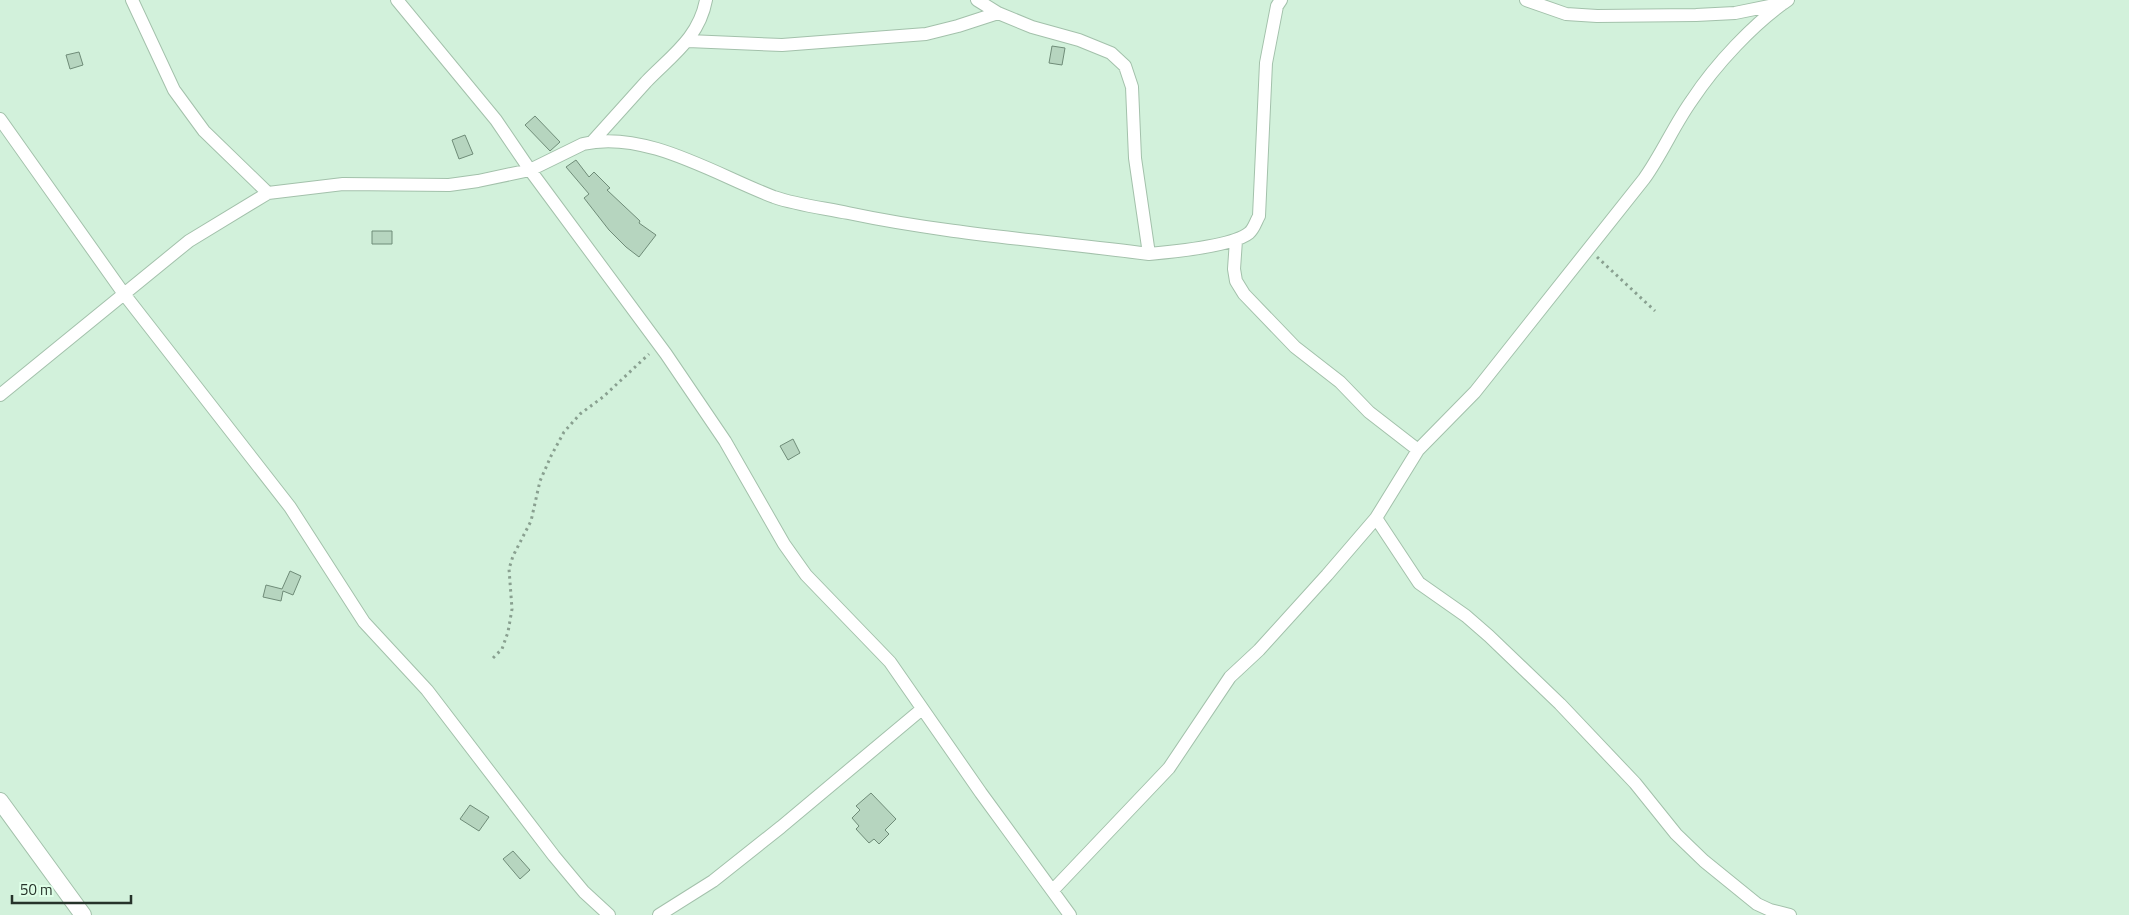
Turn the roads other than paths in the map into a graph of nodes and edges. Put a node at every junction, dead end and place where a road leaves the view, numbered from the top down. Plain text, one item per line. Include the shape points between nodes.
1 (132, 0) edge
2 (396, 0) edge
3 (706, 0) edge
4 (977, 0) edge
5 (1281, 0) edge
6 (1526, 0) edge
7 (1786, 2) edge
8 (998, 13) junction
9 (688, 41) junction
10 (0, 119) edge
11 (592, 142) junction
12 (530, 170) junction
13 (268, 194) junction
14 (1236, 240) junction
15 (1149, 254) junction
16 (124, 294) junction
17 (0, 395) edge
18 (1418, 450) junction
19 (1376, 518) junction
20 (922, 709) junction
21 (0, 801) edge
22 (1053, 890) junction
23 (83, 915) edge
24 (610, 915) edge
25 (659, 915) edge
26 (1070, 915) edge
27 (1790, 915) edge

1 - 13 street via 174,90 204,131
2 - 12 street via 496,120
3 - 9 street via 704,13
4 - 8 street
5 - 14 street via 1277,6 1266,63 1259,216 1249,232
6 - 7 street via 1566,14 1597,16 1735,13
7 - 18 street via 1720,64 1692,99 1657,161 1589,249 1475,392
8 - 9 street via 926,34 782,45
8 - 15 street via 1032,28 1079,40 1111,53 1125,66 1132,87 1134,158
9 - 11 street
10 - 16 street
11 - 12 street
11 - 15 street via 636,145 670,152 776,198 904,225
12 - 13 street via 449,185 343,184
12 - 20 street via 725,441 784,544 806,575 890,662
13 - 16 street via 189,241
14 - 15 street
14 - 18 street via 1234,269 1236,281 1244,294 1295,347
16 - 17 street
16 - 24 street via 290,507 364,622 427,690 584,892
18 - 19 street
19 - 22 street via 1265,643 1230,677 1169,768
19 - 27 street via 1419,583 1466,616 1560,704 1704,861 1757,904
20 - 22 street
20 - 25 street via 713,881
21 - 23 street
22 - 26 street

